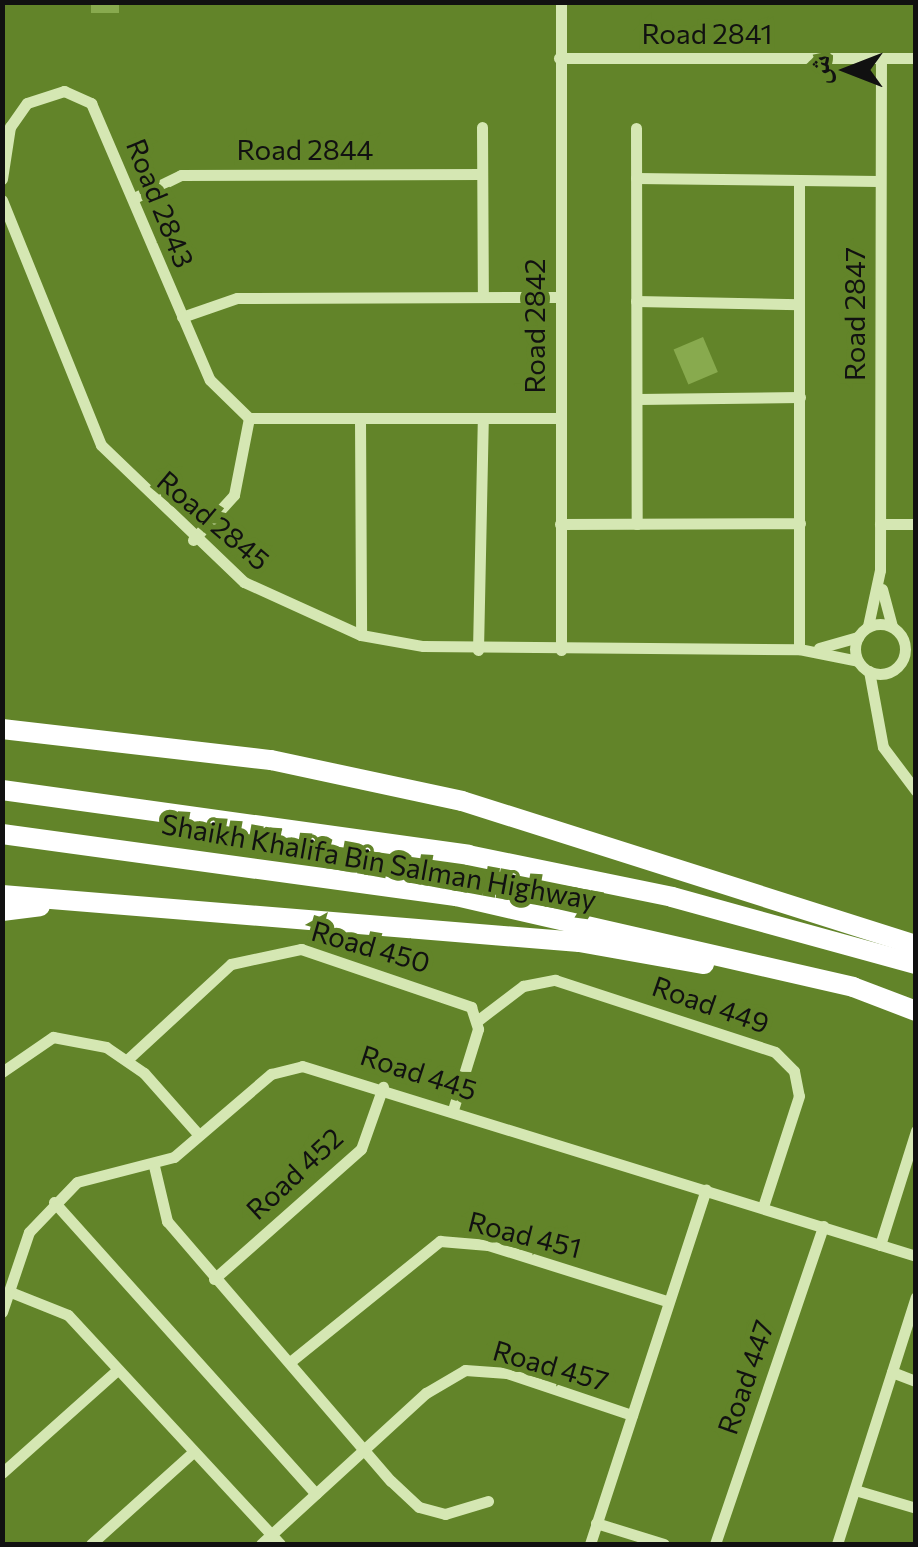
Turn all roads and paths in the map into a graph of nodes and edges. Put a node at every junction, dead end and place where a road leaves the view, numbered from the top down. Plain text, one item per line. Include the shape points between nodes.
1 (561, 2) edge
2 (559, 58) junction
3 (880, 58) junction
4 (916, 58) edge
5 (482, 127) dead end
6 (636, 128) dead end
7 (482, 174) junction
8 (636, 178) junction
9 (2, 180) edge
10 (799, 180) junction
11 (878, 181) junction
12 (134, 198) junction
13 (2, 200) edge
14 (483, 295) junction
15 (558, 297) junction
16 (636, 302) junction
17 (799, 304) junction
18 (182, 318) junction
19 (800, 398) junction
20 (638, 399) junction
21 (249, 418) junction
22 (360, 418) junction
23 (560, 418) junction
24 (482, 419) junction
25 (800, 523) junction
26 (560, 524) junction
27 (637, 524) junction
28 (880, 524) junction
29 (916, 524) edge
30 (193, 540) junction
31 (880, 570) junction
32 (868, 626) junction
33 (897, 631) junction
34 (361, 636) junction
35 (858, 637) junction
36 (916, 641) edge
37 (804, 649) junction
38 (478, 650) junction
39 (561, 650) junction
40 (916, 656) edge
41 (858, 661) junction
42 (902, 662) junction
43 (869, 672) junction
44 (890, 672) junction
45 (879, 709) junction
46 (2, 718) edge
47 (2, 730) edge
48 (57, 733) junction
49 (2, 790) edge
50 (916, 791) edge
51 (2, 834) edge
52 (2, 896) edge
53 (162, 904) junction
54 (2, 911) edge
55 (916, 945) edge
56 (916, 964) edge
57 (916, 1012) edge
58 (477, 1021) junction
59 (128, 1059) junction
60 (2, 1072) edge
61 (383, 1087) junction
62 (453, 1110) junction
63 (916, 1131) edge
64 (198, 1134) junction
65 (154, 1166) junction
66 (706, 1189) junction
67 (54, 1202) junction
68 (763, 1207) junction
69 (823, 1226) junction
70 (880, 1245) junction
71 (916, 1256) edge
72 (214, 1279) junction
73 (13, 1293) junction
74 (916, 1297) edge
75 (666, 1301) junction
76 (2, 1312) edge
77 (290, 1362) junction
78 (118, 1370) junction
79 (892, 1372) junction
80 (916, 1380) edge
81 (632, 1416) junction
82 (364, 1449) junction
83 (192, 1453) junction
84 (2, 1473) edge
85 (855, 1490) junction
86 (316, 1494) junction
87 (488, 1502) dead end
88 (916, 1508) edge
89 (596, 1523) junction
90 (276, 1540) edge
91 (91, 1544) edge
92 (261, 1544) edge
93 (590, 1544) edge
94 (664, 1544) edge
95 (716, 1544) edge
96 (836, 1544) edge

1 - 2 street, Road 2842
2 - 3 street, Road 2841
2 - 15 street, Road 2842
3 - 4 street, Road 2841
3 - 11 street, Road 2847
5 - 7 street
6 - 8 street
7 - 12 street, Road 2844 via 181,175
7 - 14 street
8 - 10 street
8 - 16 street
9 - 12 street, Road 2843 via 6,145 27,103 78,94 92,103
10 - 11 street
10 - 17 street
11 - 28 street, Road 2847
12 - 18 street, Road 2843
13 - 30 street, Road 2845 via 101,445
14 - 15 street
14 - 18 street via 237,298
15 - 23 street, Road 2842
16 - 17 street
16 - 20 street
17 - 19 street
18 - 21 street, Road 2843 via 218,396
19 - 20 street
19 - 25 street
20 - 27 street
21 - 22 street
21 - 30 street via 234,495
22 - 24 street
22 - 34 street
23 - 24 street
23 - 26 street, Road 2842
24 - 38 street
25 - 27 street
25 - 37 street
26 - 27 street
26 - 39 street, Road 2842
28 - 29 street
28 - 31 street, Road 2847
30 - 34 street, Road 2845 via 244,582
31 - 32 street, Road 2847
31 - 33 street, Road 2847
32 - 33 street
32 - 35 street
33 - 36 street
33 - 42 street
34 - 38 street, Road 2845
35 - 37 street, Road 2845
35 - 41 street
37 - 39 street, Road 2845
37 - 41 street, Road 2845
38 - 39 street, Road 2845
40 - 42 street
41 - 43 street
42 - 44 street
43 - 44 street
43 - 45 street
44 - 45 street
45 - 50 street via 884,747
46 - 48 highway
47 - 48 highway
48 - 55 highway via 271,760 462,802
49 - 56 highway, Shaikh Khalifa Bin Salman Highway via 468,854 672,897
51 - 57 highway, Shaikh Khalifa Bin Salman Highway via 456,896 853,987
52 - 53 highway
53 - 54 highway
53 - 57 highway via 579,942
58 - 59 street, Road 450 via 458,998 272,948 230,964
58 - 62 street
58 - 68 street, Road 449 via 523,986 555,980 775,1052 794,1071 799,1096
59 - 60 street via 53,1037
59 - 64 street
61 - 62 street, Road 445
61 - 64 street, Road 445 via 286,1068
61 - 72 street, Road 452 via 361,1149
62 - 66 street, Road 445
63 - 70 street
64 - 65 street, Road 445
65 - 67 street, Road 445 via 98,1173
65 - 72 street via 167,1221
66 - 68 street, Road 445
66 - 75 street
67 - 73 street, Road 445 via 29,1232
67 - 86 street
68 - 69 street, Road 445
69 - 70 street, Road 445
69 - 95 street, Road 447
70 - 71 street, Road 445
72 - 77 street
73 - 76 street, Road 445
73 - 78 street via 68,1315
74 - 79 street
75 - 77 street, Road 451 via 488,1244 440,1241
75 - 81 street
77 - 82 street
78 - 83 street
78 - 84 street
79 - 80 street
79 - 85 street
81 - 82 street, Road 457 via 507,1373 465,1370
81 - 89 street
82 - 86 street, Road 457
82 - 87 street via 419,1507 445,1514
83 - 90 street
83 - 91 street
85 - 88 street
85 - 96 street
86 - 90 street, Road 457
89 - 93 street
89 - 94 street
90 - 92 street, Road 457

